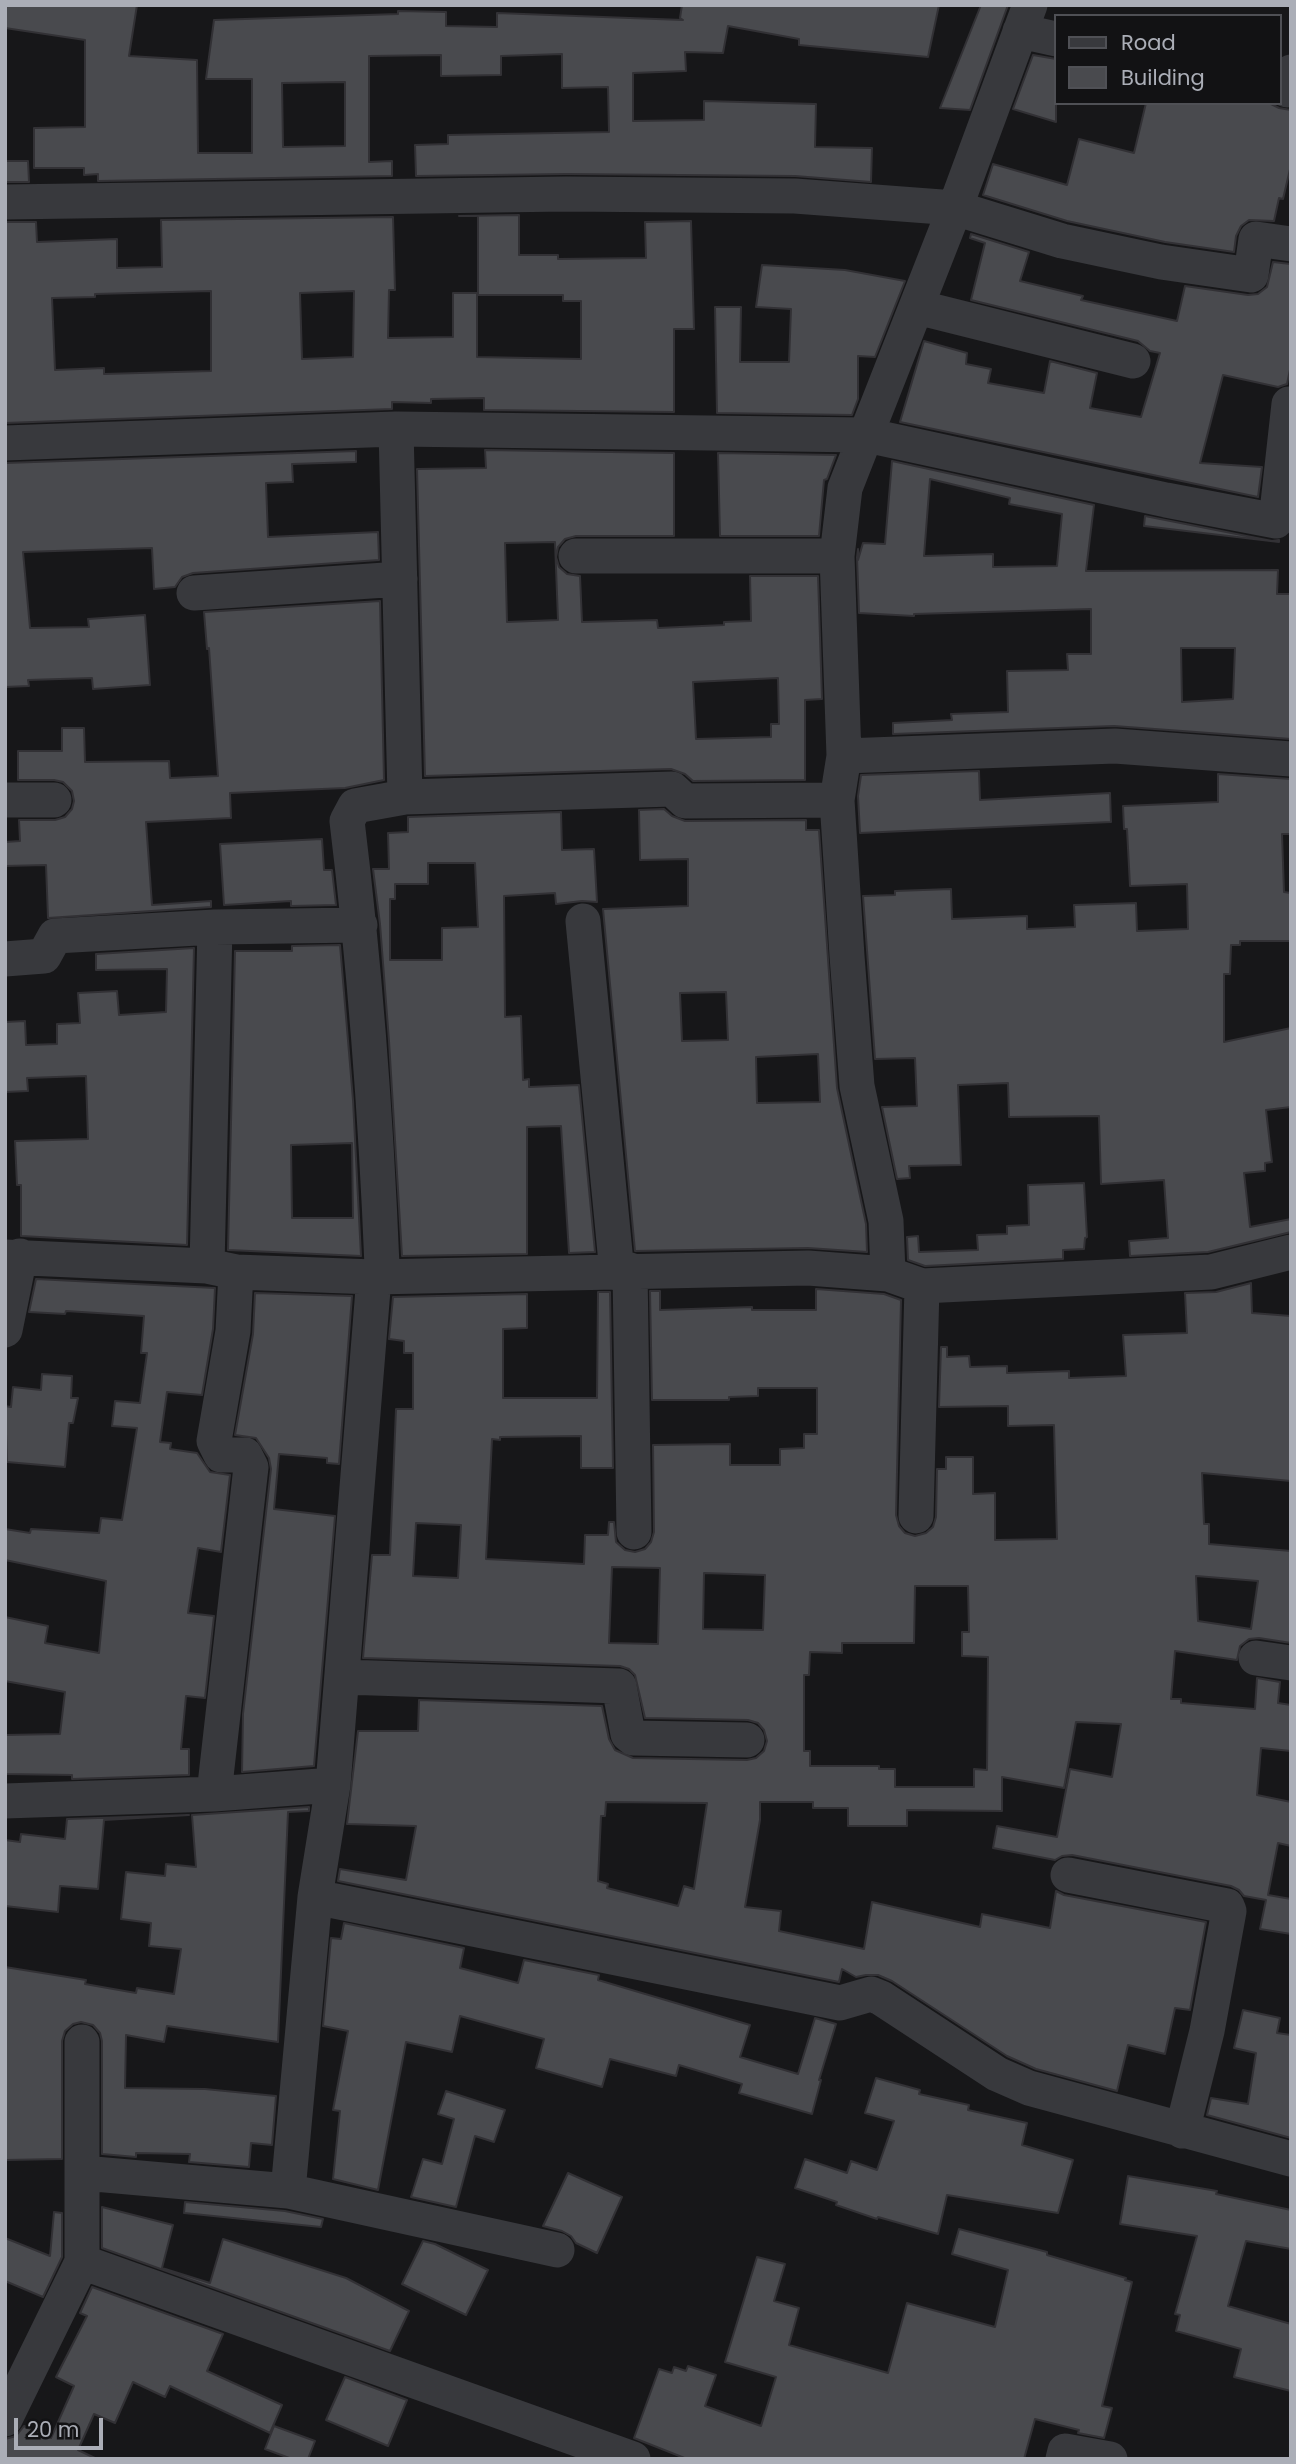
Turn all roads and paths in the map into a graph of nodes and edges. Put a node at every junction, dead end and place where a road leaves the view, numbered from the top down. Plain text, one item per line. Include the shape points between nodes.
1 (1025, 18) edge
2 (1054, 39) edge
3 (1291, 72) edge
4 (1282, 88) edge
5 (5, 202) edge
6 (955, 208) junction
7 (1291, 244) edge
8 (917, 307) junction
9 (1133, 361) dead end
10 (1291, 404) edge
11 (396, 429) junction
12 (866, 435) junction
13 (5, 443) edge
14 (576, 556) dead end
15 (837, 556) junction
16 (400, 579) junction
17 (194, 593) dead end
18 (844, 756) junction
19 (1291, 759) edge
20 (405, 797) junction
21 (5, 800) edge
22 (54, 800) dead end
23 (837, 800) junction
24 (583, 921) dead end
25 (360, 925) junction
26 (215, 927) junction
27 (5, 959) edge
28 (1291, 1252) edge
29 (13, 1256) edge
30 (222, 1269) junction
31 (623, 1271) junction
32 (888, 1274) junction
33 (374, 1277) junction
34 (922, 1286) junction
35 (5, 1330) edge
36 (916, 1516) dead end
37 (634, 1532) dead end
38 (1256, 1658) dead end
39 (1291, 1663) edge
40 (343, 1677) junction
41 (747, 1740) dead end
42 (333, 1785) junction
43 (215, 1794) junction
44 (5, 1801) edge
45 (1069, 1875) dead end
46 (315, 1897) junction
47 (82, 2042) dead end
48 (1182, 2131) junction
49 (1291, 2159) edge
50 (83, 2173) junction
51 (288, 2191) junction
52 (557, 2250) dead end
53 (82, 2262) junction
54 (5, 2419) edge
55 (632, 2459) edge
56 (1063, 2459) edge
57 (1110, 2459) edge

1 - 2 street
1 - 6 street
3 - 4 street via 1287,90
5 - 6 street via 580,194 795,196
6 - 7 street via 1062,241 1232,273 1251,275 1256,239
6 - 8 street
8 - 9 street
8 - 12 street
10 - 12 street via 1276,521
11 - 12 street
11 - 13 street
11 - 16 street
12 - 15 street via 845,488
14 - 15 street
15 - 18 street
16 - 17 street
16 - 20 street
18 - 19 street via 1115,746
18 - 23 street
20 - 23 street via 672,789 685,801
20 - 25 street via 355,806 347,821
21 - 22 street
23 - 32 street via 857,1086 886,1221
24 - 31 street
25 - 26 street
25 - 33 street via 382,1266
26 - 27 street via 55,936 44,956
26 - 30 street
28 - 34 street via 1211,1272
29 - 30 street
29 - 35 street
30 - 33 street
30 - 43 street via 233,1331 214,1441 221,1454 245,1455 251,1467
31 - 32 street via 807,1268
31 - 33 street
31 - 37 street
32 - 34 street
33 - 40 street
34 - 36 street
38 - 39 street
40 - 41 street via 619,1686 628,1734 634,1738
40 - 42 street
42 - 43 street
42 - 46 street
43 - 44 street
45 - 48 street via 1229,1910 1207,2031
46 - 48 street via 840,2003 871,1994 997,2074 1029,2088
46 - 51 street
47 - 50 street
48 - 49 street
50 - 51 street
50 - 53 street
51 - 52 street
53 - 54 street
53 - 55 street
56 - 57 street via 1065,2451

